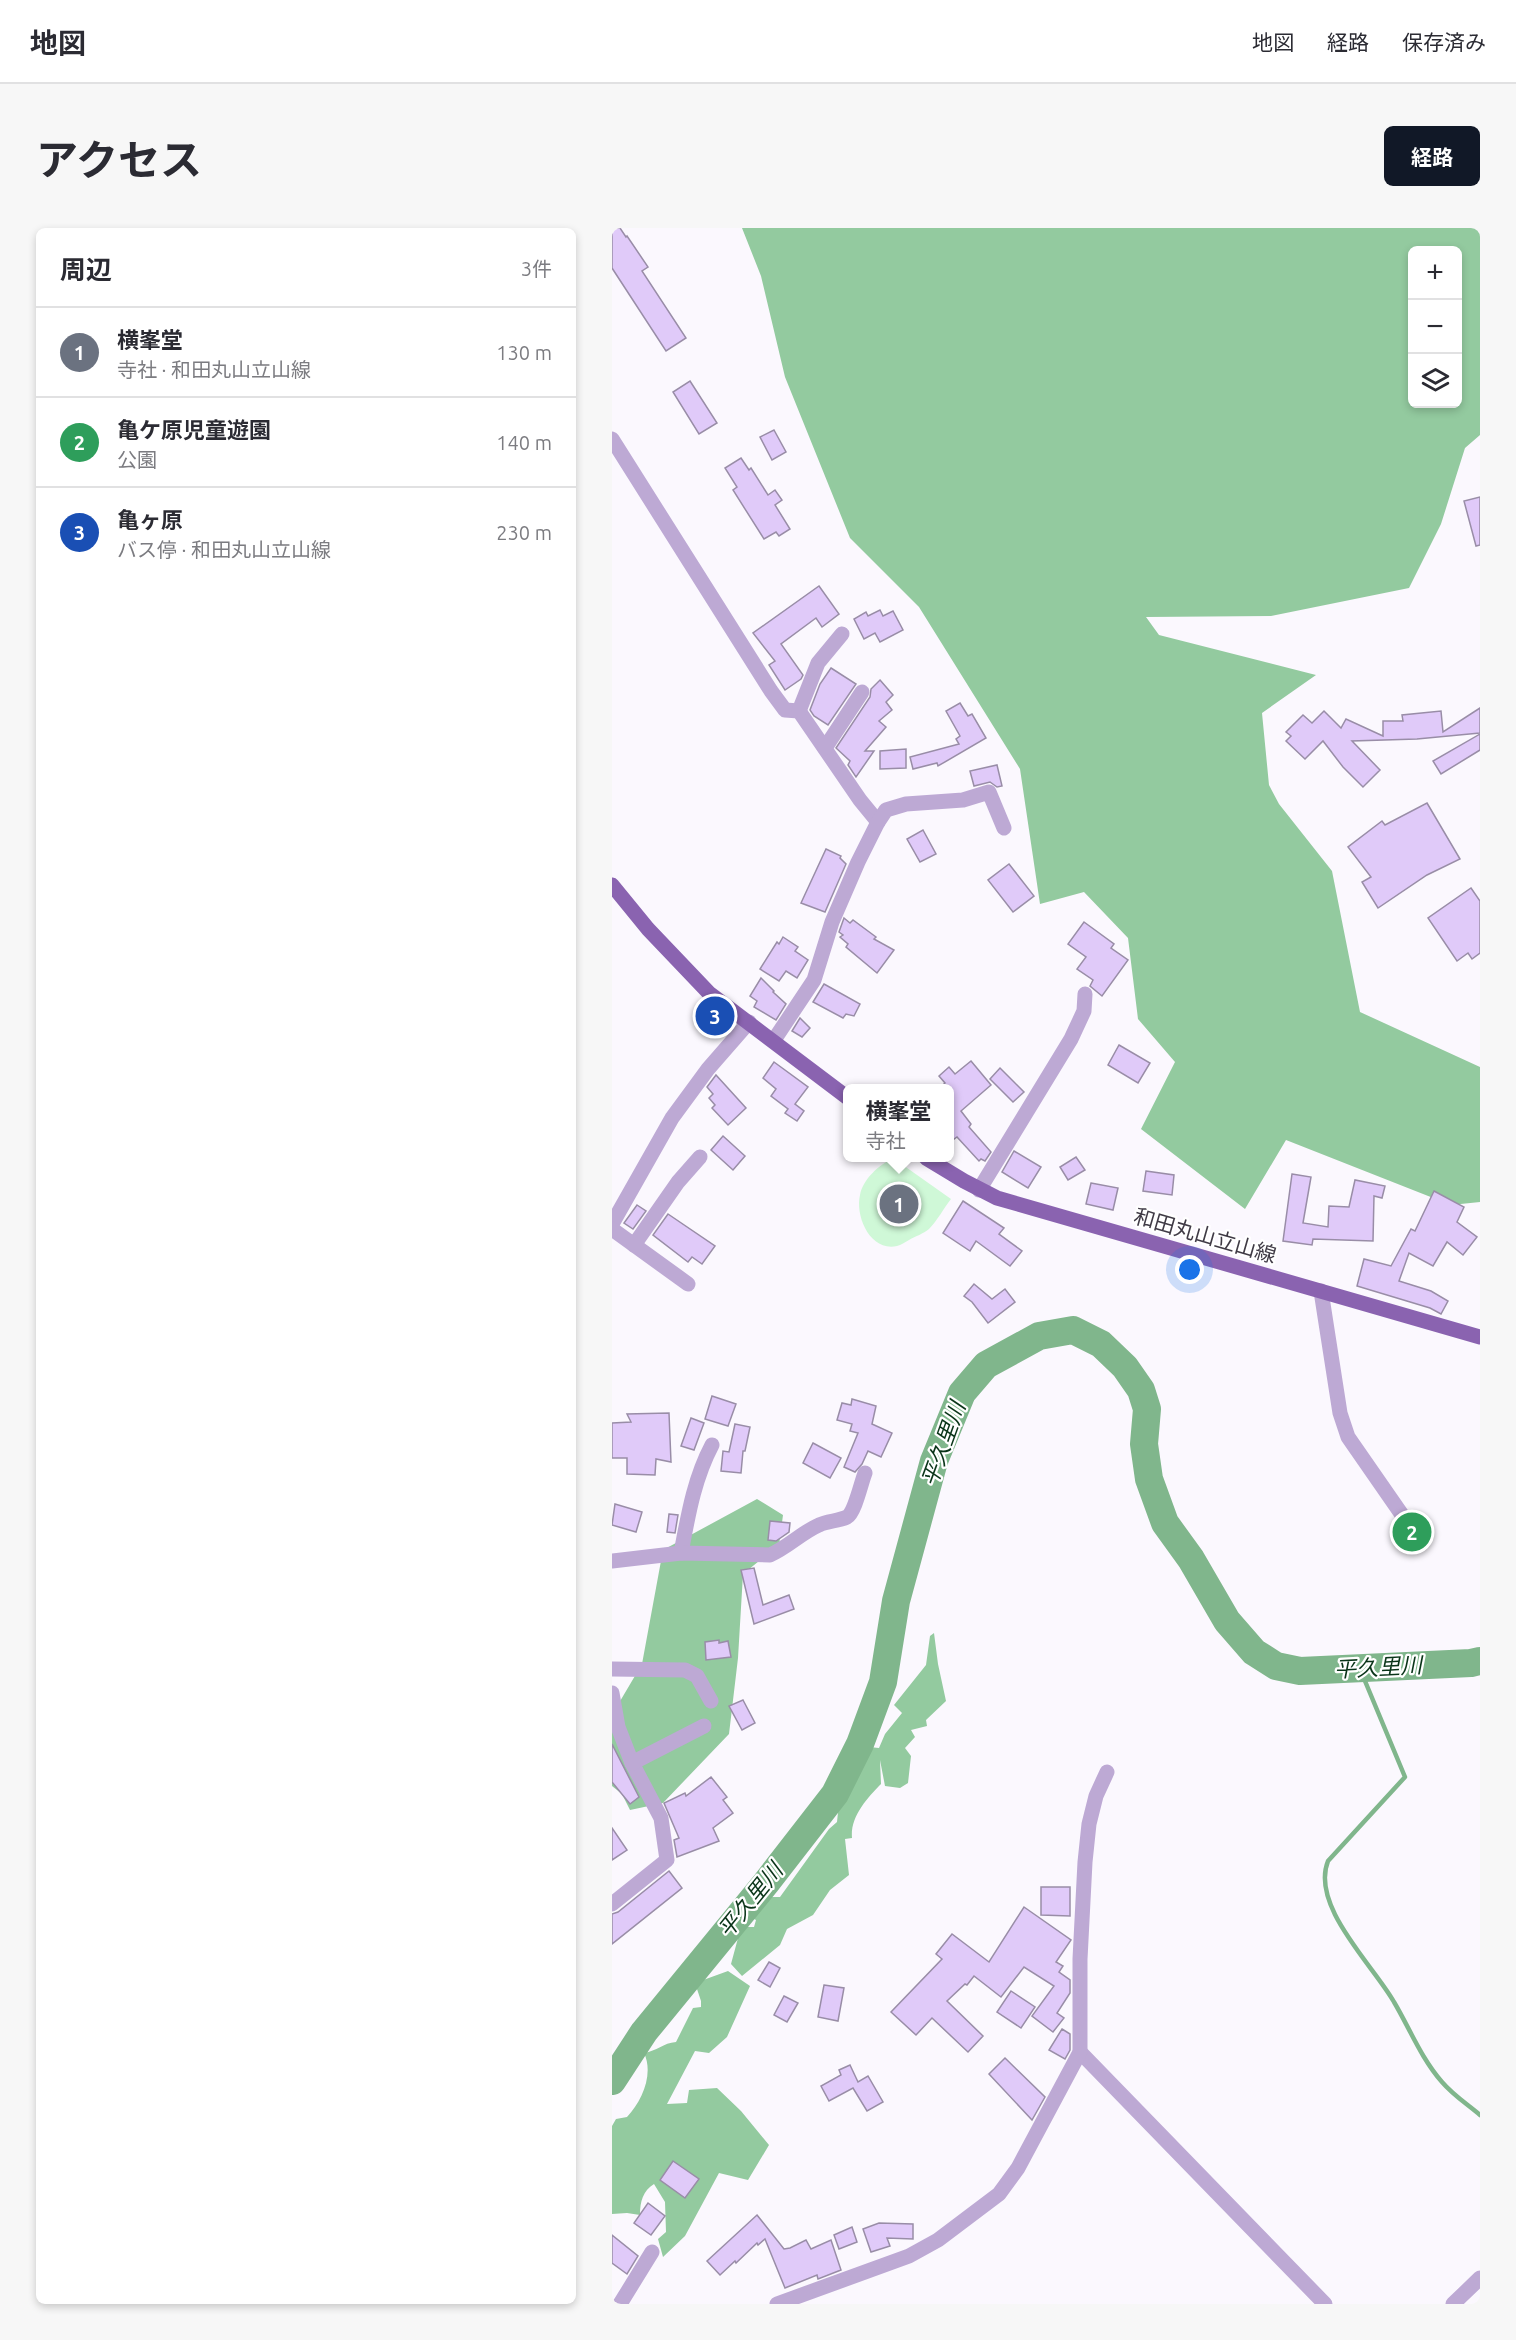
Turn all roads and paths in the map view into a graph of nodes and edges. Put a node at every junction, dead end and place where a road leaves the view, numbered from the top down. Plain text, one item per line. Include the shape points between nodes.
1 (612, 440) edge
2 (842, 634) dead end
3 (862, 692) dead end
4 (798, 711) junction
5 (825, 748) junction
6 (878, 822) junction
7 (1004, 828) dead end
8 (612, 885) edge
9 (1084, 994) dead end
10 (749, 1022) junction
11 (774, 1040) junction
12 (843, 1094) edge
13 (700, 1157) dead end
14 (933, 1162) edge
15 (979, 1190) junction
16 (612, 1224) edge
17 (612, 1229) edge
18 (634, 1245) junction
19 (688, 1284) dead end
20 (1321, 1291) junction
21 (1480, 1337) edge
22 (711, 1445) dead end
23 (865, 1473) dead end
24 (1407, 1522) dead end
25 (681, 1554) junction
26 (612, 1561) edge
27 (612, 1669) edge
28 (612, 1693) edge
29 (711, 1701) dead end
30 (704, 1726) dead end
31 (632, 1763) junction
32 (1107, 1772) dead end
33 (612, 1904) edge
34 (1080, 2052) junction
35 (652, 2252) dead end
36 (1480, 2278) edge
37 (620, 2304) edge
38 (777, 2304) edge
39 (1325, 2304) edge
40 (1453, 2304) edge

1 - 4 street via 771,691 785,710
2 - 4 street via 818,663
3 - 5 street
4 - 5 street
5 - 6 street
6 - 7 street via 886,810 906,804 963,800 989,792
6 - 11 street via 832,922 814,980
8 - 10 main road via 684,969
9 - 15 street via 1083,1011 1071,1039
10 - 11 main road
10 - 16 street via 672,1118
11 - 12 main road
13 - 18 street
14 - 15 main road, 和田丸山立山線
15 - 20 main road, 和田丸山立山線 via 1029,1208
17 - 18 street
18 - 19 street
20 - 21 main road, 和田丸山立山線
20 - 24 street via 1340,1413 1348,1437
22 - 25 street via 690,1506
23 - 25 street via 847,1517 796,1536 770,1555
25 - 26 street
27 - 29 street via 685,1670 697,1676
28 - 31 street via 618,1727
30 - 31 street
31 - 33 street via 662,1818 668,1860
32 - 34 street via 1089,1824 1085,1862
34 - 38 street via 1018,2168 999,2194 948,2234 909,2256
34 - 39 street
35 - 37 street
36 - 40 street

